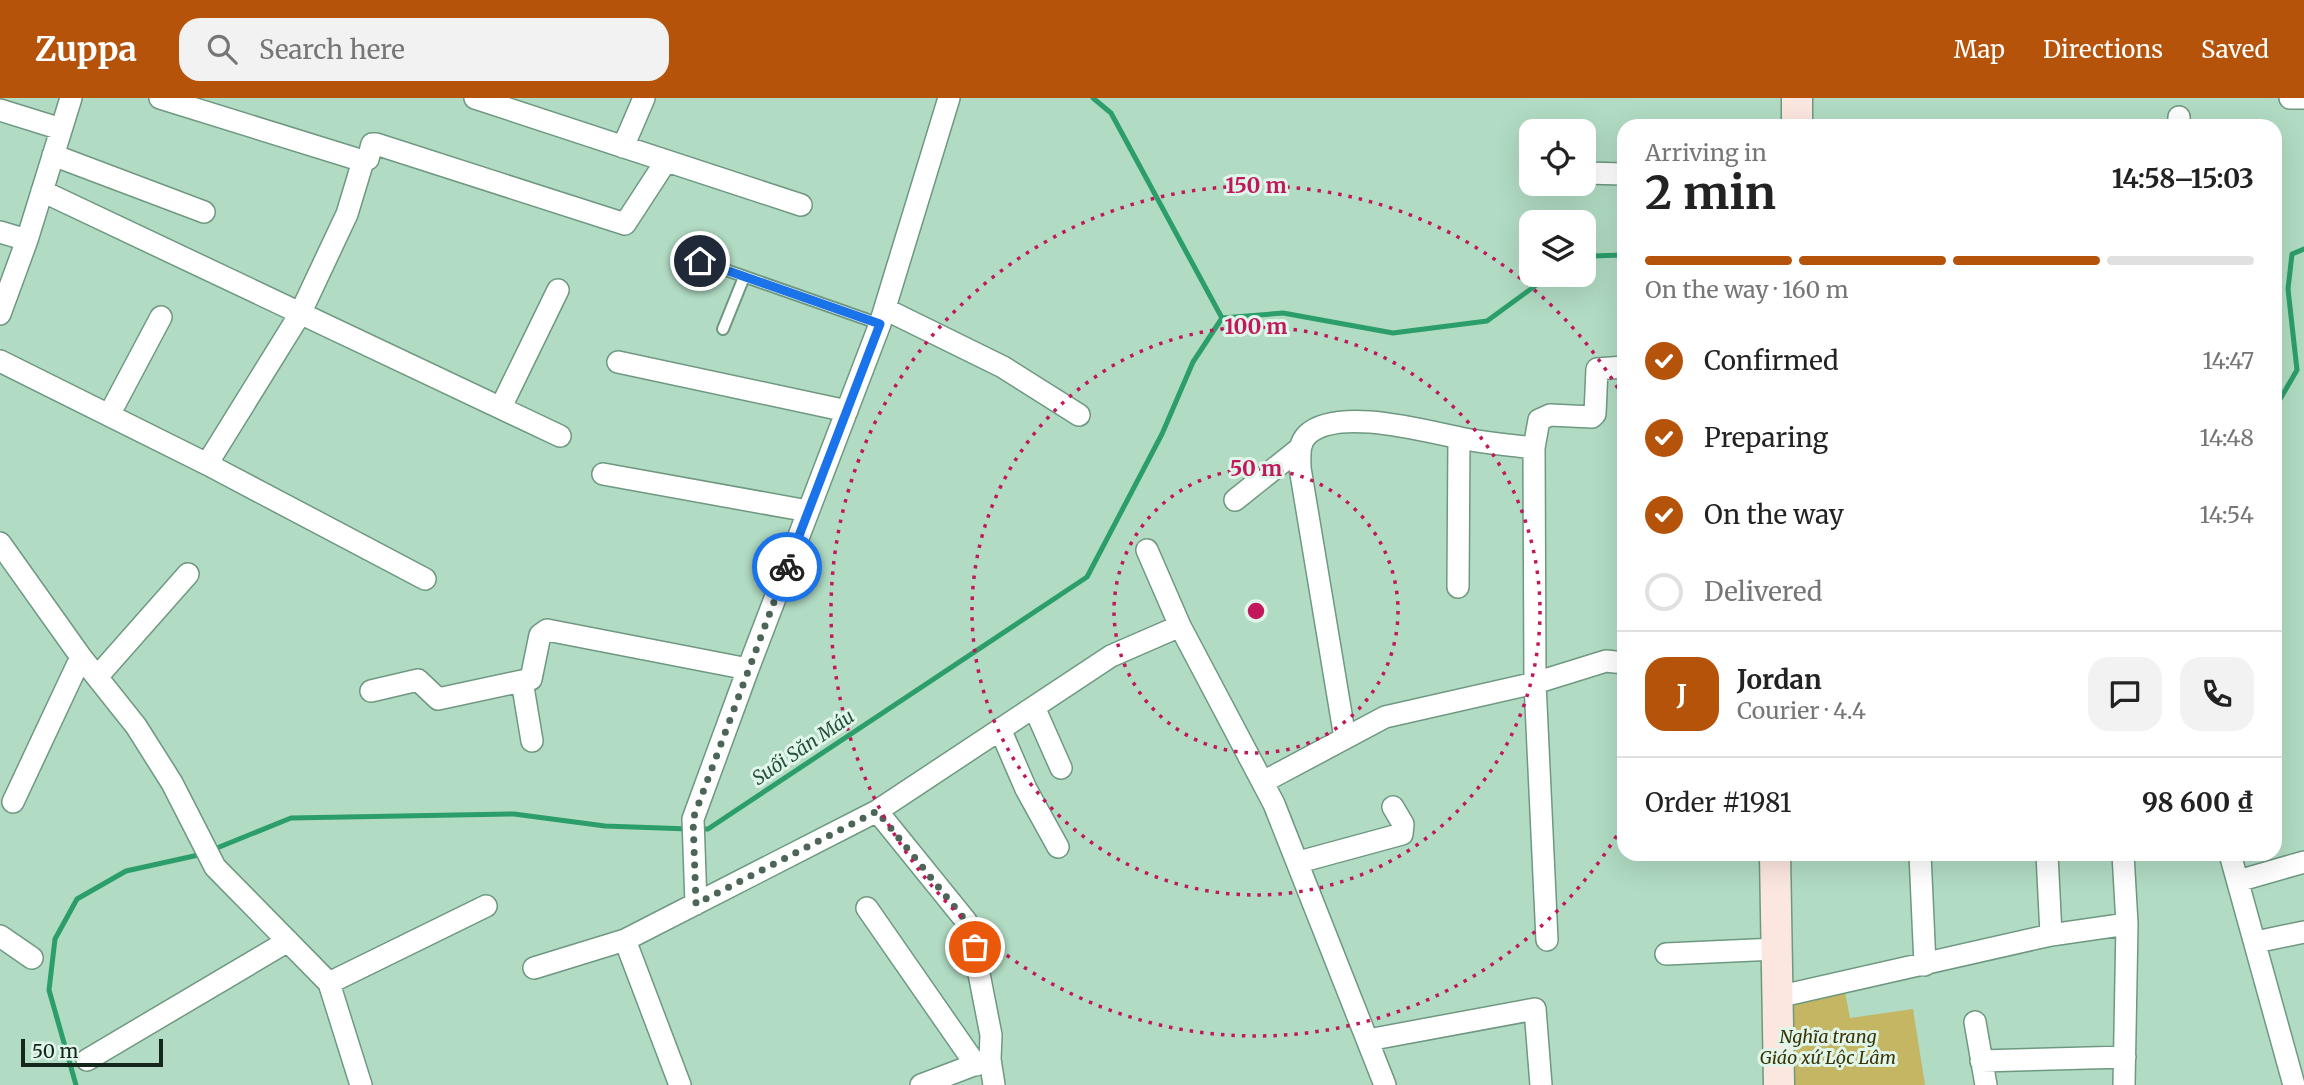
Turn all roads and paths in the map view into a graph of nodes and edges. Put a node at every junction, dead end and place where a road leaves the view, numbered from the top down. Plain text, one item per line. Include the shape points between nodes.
1 (71, 98) edge
2 (160, 98) edge
3 (475, 98) edge
4 (644, 98) edge
5 (949, 98) edge
6 (1797, 98) edge
7 (2290, 98) edge
8 (2304, 98) edge
9 (0, 110) edge
10 (1797, 119) edge
11 (61, 129) junction
12 (623, 147) junction
13 (53, 155) junction
14 (363, 161) junction
15 (666, 161) junction
16 (1596, 173) edge
17 (1617, 174) edge
18 (42, 191) junction
19 (801, 205) dead end
20 (204, 212) dead end
21 (0, 232) edge
22 (27, 240) junction
23 (700, 261) dead end
24 (744, 277) junction
25 (558, 290) dead end
26 (0, 314) edge
27 (300, 314) junction
28 (882, 316) junction
29 (161, 317) dead end
30 (723, 329) dead end
31 (0, 361) edge
32 (618, 362) dead end
33 (1617, 368) edge
34 (501, 407) junction
35 (846, 411) junction
36 (109, 415) junction
37 (1079, 415) dead end
38 (561, 436) dead end
39 (1460, 438) junction
40 (1534, 448) junction
41 (1299, 449) junction
42 (206, 464) junction
43 (603, 474) dead end
44 (1235, 500) dead end
45 (808, 511) junction
46 (0, 543) edge
47 (1147, 550) dead end
48 (188, 575) dead end
49 (425, 579) dead end
50 (1458, 587) dead end
51 (1180, 626) junction
52 (81, 657) junction
53 (1617, 662) edge
54 (748, 669) junction
55 (97, 677) junction
56 (522, 681) junction
57 (1535, 683) junction
58 (371, 691) dead end
59 (1034, 707) junction
60 (1000, 729) junction
61 (1345, 738) junction
62 (532, 741) dead end
63 (1061, 768) dead end
64 (1263, 782) junction
65 (13, 803) dead end
66 (1393, 807) dead end
67 (877, 811) junction
68 (1058, 847) dead end
69 (1775, 861) edge
70 (1920, 861) edge
71 (2047, 861) edge
72 (2123, 861) edge
73 (2232, 861) edge
74 (1299, 862) junction
75 (2304, 862) edge
76 (2238, 881) junction
77 (696, 904) junction
78 (486, 906) dead end
79 (867, 908) dead end
80 (2127, 924) junction
81 (2304, 932) edge
82 (2051, 935) junction
83 (0, 936) edge
84 (625, 940) junction
85 (1546, 940) dead end
86 (288, 941) junction
87 (2256, 942) junction
88 (1776, 949) junction
89 (1666, 954) dead end
90 (32, 958) dead end
91 (1925, 965) junction
92 (534, 968) dead end
93 (329, 983) junction
94 (1777, 997) junction
95 (1975, 1022) dead end
96 (1368, 1040) junction
97 (2125, 1057) junction
98 (87, 1060) dead end
99 (1981, 1061) junction
100 (983, 1062) junction
101 (356, 1083) edge
102 (680, 1085) edge
103 (921, 1085) edge
104 (994, 1085) edge
105 (1385, 1085) edge
106 (1541, 1085) edge
107 (1779, 1085) edge
108 (1986, 1085) edge
109 (2124, 1085) edge
110 (2294, 1085) edge

1 - 11 street
2 - 14 street
3 - 12 street
4 - 12 street
5 - 28 street
6 - 10 street
7 - 8 street
9 - 11 street
11 - 13 street
12 - 15 street
13 - 18 street
13 - 20 street
14 - 15 street via 376,144 625,225
14 - 27 street via 347,214
15 - 19 street
16 - 17 street
18 - 22 street
18 - 27 street
21 - 22 street
22 - 26 street
23 - 24 lane
24 - 28 lane
24 - 30 lane
25 - 34 street
27 - 34 street
27 - 42 street
28 - 35 street
28 - 37 street via 1003,367
29 - 36 street
31 - 36 street
32 - 35 street
33 - 40 street via 1597,369 1592,417 1550,415 1539,420
34 - 38 street
35 - 45 street
36 - 42 street
39 - 40 street
39 - 41 street via 1365,421 1310,432
39 - 50 street
40 - 57 street
41 - 44 street
41 - 61 street
42 - 49 street
43 - 45 street
45 - 54 street
46 - 52 street
47 - 51 street
48 - 55 street
51 - 59 street via 1111,656
51 - 64 street
52 - 55 street
52 - 65 street
53 - 57 street via 1606,661
54 - 56 street via 547,630 539,640 532,676
54 - 77 street via 693,829
55 - 86 street via 173,783 215,867
56 - 58 street via 438,699 418,680
56 - 62 street
57 - 61 street via 1385,718
57 - 85 street
59 - 60 street
59 - 63 street
60 - 67 street
60 - 68 street
61 - 64 street
64 - 74 street
66 - 74 street via 1403,824 1402,834
67 - 77 street
67 - 100 street via 966,921 979,962 991,1035
69 - 88 street
70 - 91 street
71 - 82 street
72 - 80 street
73 - 76 street
74 - 96 street
75 - 76 street
76 - 87 street
77 - 84 street
78 - 93 street
79 - 100 street
80 - 82 street
80 - 97 street
81 - 87 street
82 - 91 street
83 - 90 street
84 - 92 street
84 - 102 street
86 - 93 street
86 - 98 street
87 - 110 street
88 - 89 street
88 - 94 street
91 - 94 street
93 - 101 street
94 - 107 street
95 - 99 street
96 - 105 street
96 - 106 street via 1535,1009
97 - 99 street
97 - 109 street
99 - 108 street
100 - 103 street
100 - 104 street

